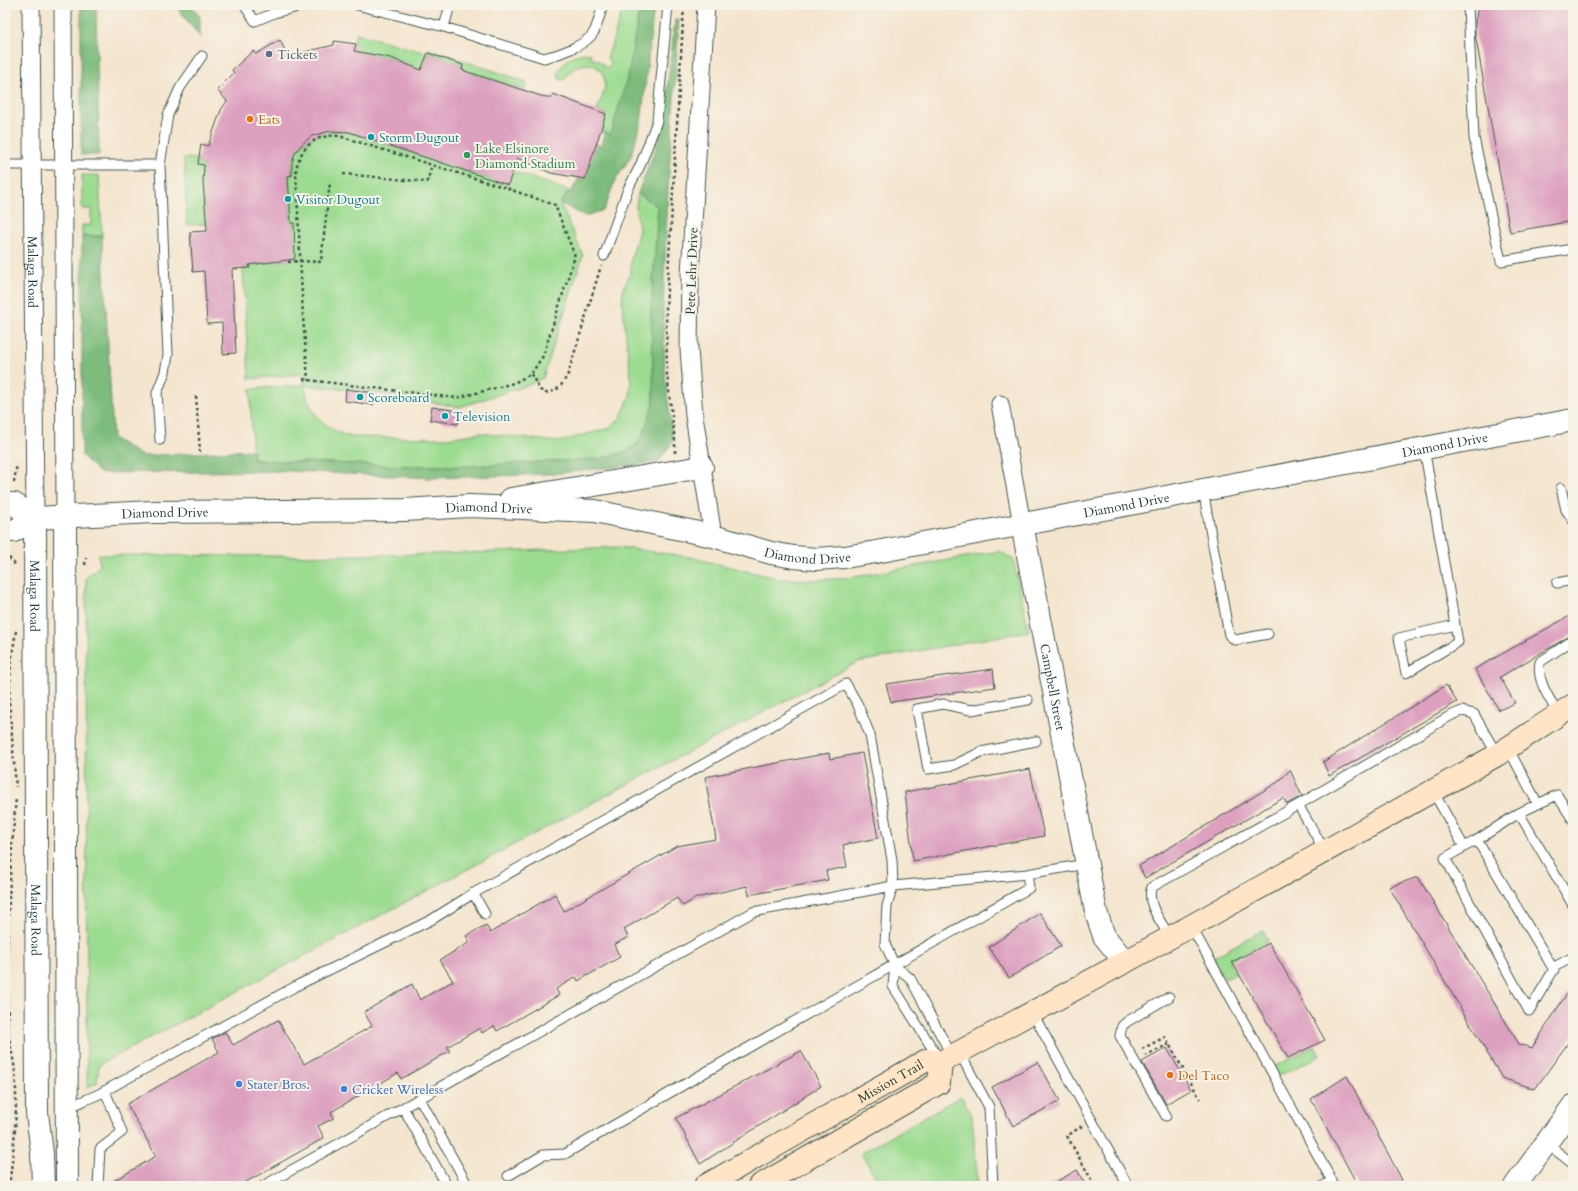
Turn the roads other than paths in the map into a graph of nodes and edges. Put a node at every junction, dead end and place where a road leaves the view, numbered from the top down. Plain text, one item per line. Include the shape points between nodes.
1 (31, 5) edge
2 (63, 5) edge
3 (244, 5) edge
4 (306, 5) edge
5 (357, 5) edge
6 (450, 5) edge
7 (602, 5) edge
8 (668, 5) edge
9 (706, 5) edge
10 (1468, 5) edge
11 (444, 27) junction
12 (202, 56) dead end
13 (5, 165) edge
14 (160, 165) junction
15 (32, 166) junction
16 (62, 166) junction
17 (1573, 250) edge
18 (604, 256) road end
19 (1000, 404) dead end
20 (1573, 420) edge
21 (160, 440) dead end
22 (1424, 448) junction
23 (702, 467) junction
24 (1561, 488) dead end
25 (1203, 490) junction
26 (5, 504) edge
27 (469, 506) junction
28 (65, 517) junction
29 (35, 518) junction
30 (1573, 520) edge
31 (1022, 524) junction
32 (5, 531) edge
33 (713, 536) junction
34 (1573, 580) edge
35 (1557, 583) dead end
36 (1455, 625) junction
37 (1268, 634) dead end
38 (1573, 640) edge
39 (1028, 700) dead end
40 (1566, 710) edge
41 (1036, 741) dead end
42 (1503, 751) junction
43 (1433, 791) junction
44 (1538, 804) junction
45 (1298, 805) junction
46 (1519, 813) junction
47 (1573, 820) edge
48 (1477, 840) junction
49 (1464, 847) junction
50 (1325, 851) junction
51 (1086, 864) junction
52 (1027, 874) junction
53 (893, 886) junction
54 (473, 893) junction
55 (1573, 905) edge
56 (485, 914) dead end
57 (1191, 926) junction
58 (1170, 937) junction
59 (1573, 956) edge
60 (1125, 962) junction
61 (895, 966) junction
62 (1554, 970) junction
63 (1169, 997) dead end
64 (1032, 1012) junction
65 (950, 1057) junction
66 (105, 1091) junction
67 (420, 1099) junction
68 (1573, 1106) edge
69 (67, 1108) junction
70 (404, 1109) junction
71 (38, 1113) junction
72 (1166, 1116) dead end
73 (1546, 1143) junction
74 (1573, 1164) edge
75 (508, 1176) dead end
76 (1333, 1183) edge
77 (28, 1186) edge
78 (43, 1186) edge
79 (67, 1186) edge
80 (98, 1186) edge
81 (263, 1186) edge
82 (447, 1186) edge
83 (468, 1186) edge
84 (705, 1186) edge
85 (759, 1186) edge
86 (992, 1186) edge
87 (1128, 1186) edge
88 (1323, 1186) edge
89 (1515, 1186) edge

1 - 15 street, Malaga Road
2 - 16 street
3 - 4 lane via 256,21 274,13
5 - 11 lane
6 - 11 lane
7 - 11 lane via 594,33 586,42 544,58
8 - 18 lane via 658,120 628,189
9 - 23 street, Pete Lehr Drive via 688,349
10 - 17 lane via 1474,138 1501,261
12 - 14 lane via 180,88 168,115
13 - 15 lane
14 - 16 lane
14 - 21 lane via 168,355 157,393
15 - 16 lane
15 - 29 street, Malaga Road
16 - 28 street
19 - 31 street, Campbell Street
20 - 22 street, Diamond Drive
22 - 25 street, Diamond Drive
22 - 36 lane
23 - 27 street
23 - 33 street, Pete Lehr Drive
24 - 30 lane via 1566,510
25 - 31 street, Diamond Drive
25 - 37 lane via 1229,635 1235,640
26 - 29 street via 14,504
27 - 28 street, Diamond Drive via 405,510 152,512
27 - 33 street, Diamond Drive via 595,511
28 - 29 street, Diamond Drive
28 - 69 street
29 - 32 street, Diamond Drive via 14,531
29 - 71 street, Malaga Road
31 - 33 street, Diamond Drive via 844,557 816,559 771,553
31 - 51 street, Campbell Street
34 - 35 lane
36 - 36 lane via 1458,642 1406,673 1399,638
38 - 40 lane via 1540,662 1538,670 1541,681
39 - 41 lane via 971,710 943,704 918,709 928,769 954,765 981,752
40 - 42 main road
42 - 43 main road
42 - 44 lane
42 - 45 lane via 1474,714 1462,711
43 - 49 lane
43 - 50 main road
44 - 46 lane
44 - 47 lane via 1557,795
45 - 50 lane
45 - 58 lane via 1152,887 1149,893 1150,901
46 - 48 lane
46 - 55 lane
48 - 49 lane
48 - 62 lane
49 - 62 lane via 1445,858 1529,1011
50 - 57 main road
51 - 52 lane
51 - 60 street, Campbell Street via 1104,936
52 - 53 lane
52 - 61 lane via 1029,888
53 - 54 lane via 892,860 870,735 846,684
53 - 61 lane via 887,906 885,944
53 - 67 lane via 753,912
54 - 56 lane
54 - 66 lane via 431,920 298,985
57 - 58 main road
57 - 76 lane
58 - 60 main road
59 - 62 lane via 1556,966
60 - 64 main road
61 - 65 lane via 910,978
61 - 65 lane via 892,986
61 - 75 lane via 845,991 564,1154 543,1155
63 - 72 lane via 1128,1021 1122,1026 1120,1036
64 - 65 main road
64 - 87 lane
65 - 84 main road, Mission Trail via 927,1060
65 - 85 main road, Mission Trail via 939,1083
65 - 86 lane via 989,1107
66 - 69 lane
66 - 80 lane via 122,1132 100,1149
67 - 70 lane
67 - 83 lane
68 - 73 street
69 - 79 street
70 - 81 lane
70 - 82 lane
71 - 77 street
71 - 78 street, Malaga Road
73 - 74 lane
73 - 89 street
76 - 88 lane

